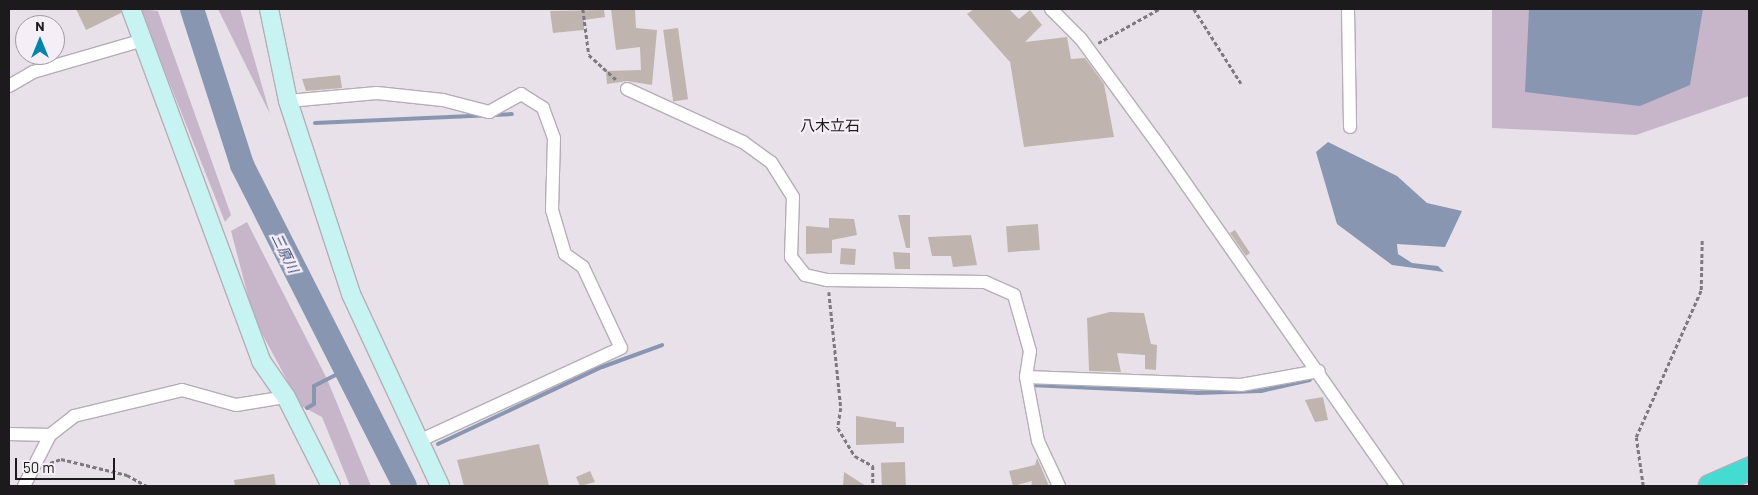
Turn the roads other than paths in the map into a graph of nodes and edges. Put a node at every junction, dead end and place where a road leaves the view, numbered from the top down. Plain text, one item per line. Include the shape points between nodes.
1 (131, 9) edge
2 (269, 9) edge
3 (1051, 9) edge
4 (1348, 9) edge
5 (143, 40) junction
6 (9, 86) edge
7 (627, 89) road end
8 (288, 101) junction
9 (1350, 127) dead end
10 (1319, 371) junction
11 (1026, 377) junction
12 (286, 398) junction
13 (9, 434) edge
14 (50, 435) junction
15 (419, 440) junction
16 (1749, 469) edge
17 (24, 486) edge
18 (331, 486) edge
19 (440, 486) edge
20 (1059, 486) edge
21 (1397, 486) edge
22 (1710, 486) edge

1 - 5 street
2 - 8 street
3 - 10 street via 1088,49
4 - 9 street
5 - 6 street via 32,72
5 - 12 street via 260,361
7 - 11 street via 743,142 772,162 793,197 791,257 805,275 828,280 985,282 1014,295 1022,312 1030,351
8 - 15 street via 351,294
8 - 15 street via 376,93 452,101 489,112 521,94 543,108 554,138 552,210 565,254 583,267 621,348
10 - 11 street via 1241,385
10 - 21 street
11 - 20 street via 1038,441
12 - 14 street via 236,404 182,390 74,416
12 - 18 street
13 - 14 street
14 - 17 street
15 - 19 street
16 - 22 highway

